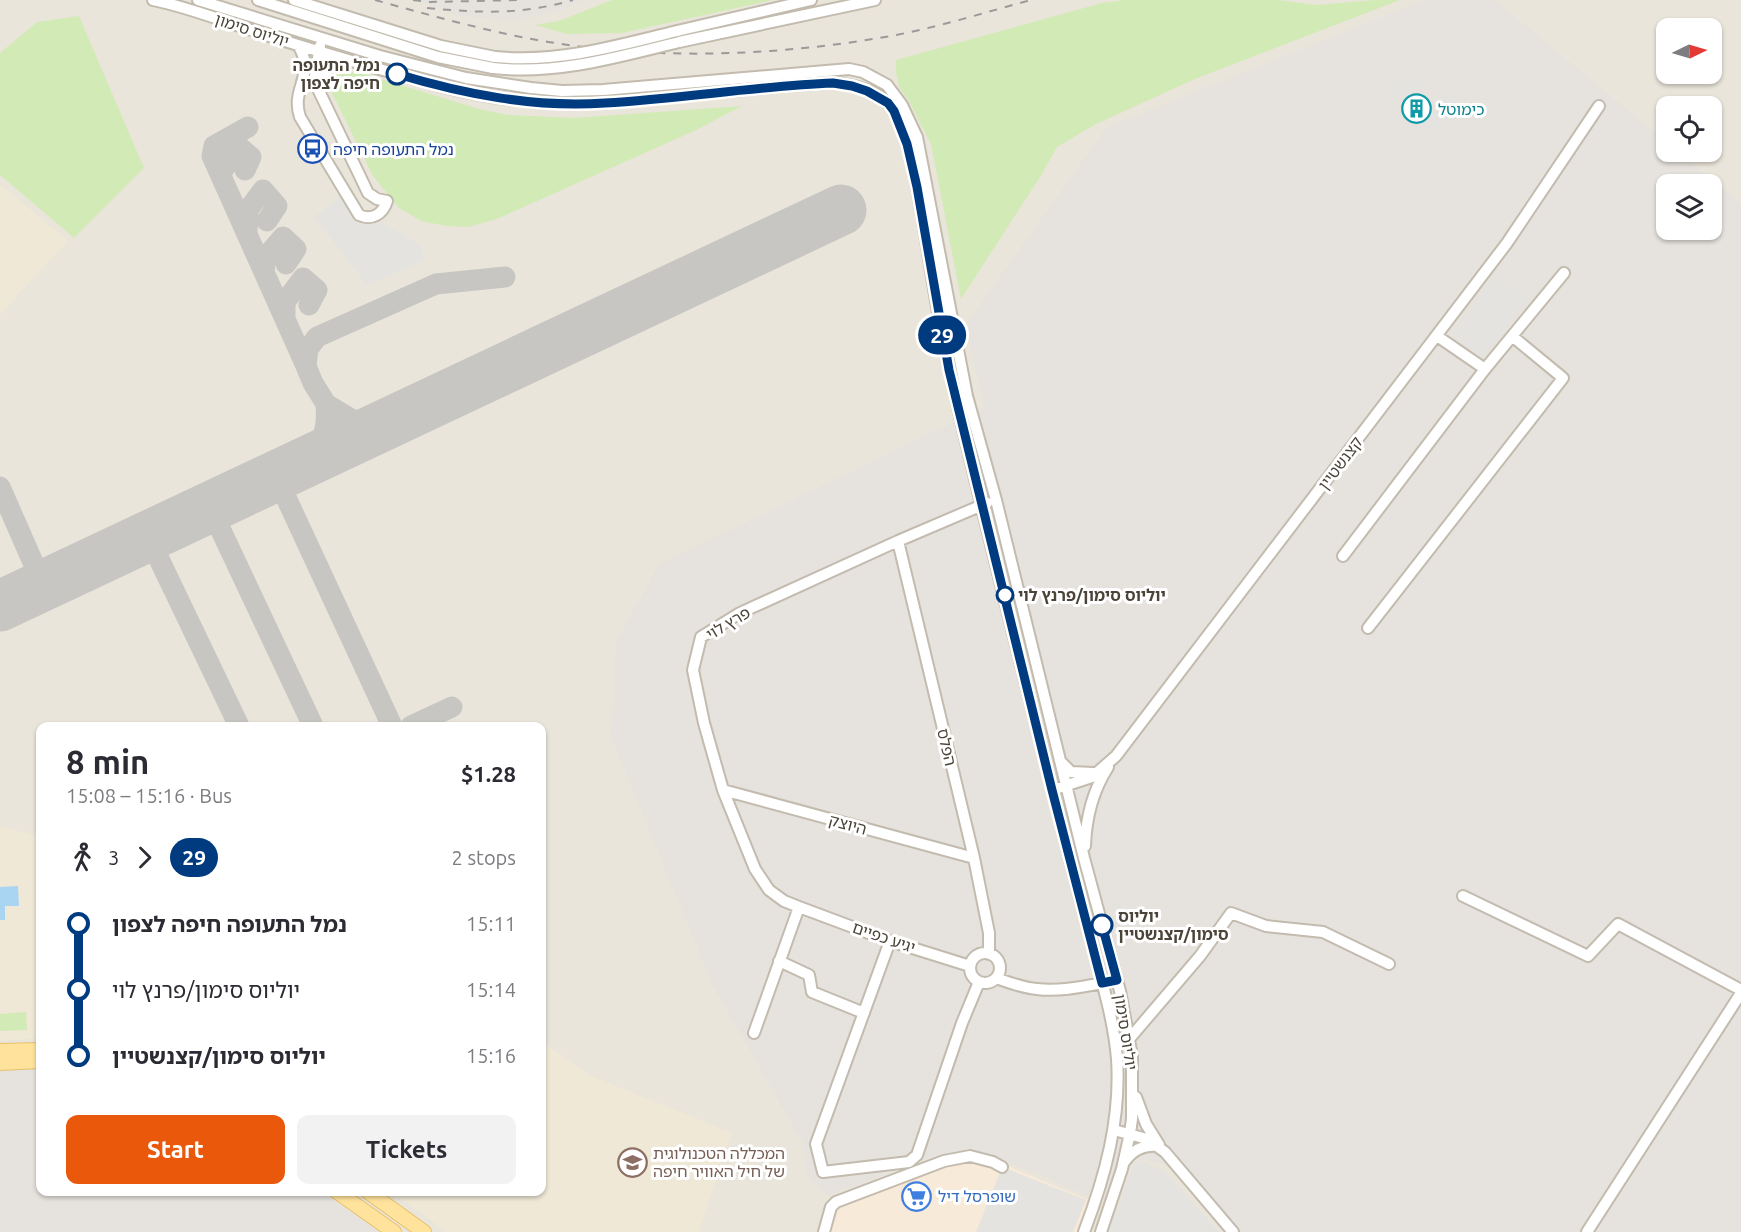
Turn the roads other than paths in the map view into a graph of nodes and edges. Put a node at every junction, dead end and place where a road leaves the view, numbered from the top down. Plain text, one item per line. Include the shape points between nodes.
1 (153, 0) edge
2 (198, 0) edge
3 (258, 0) edge
4 (294, 0) edge
5 (811, 0) edge
6 (875, 0) edge
7 (318, 37) junction
8 (678, 37) junction
9 (298, 45) junction
10 (320, 53) junction
11 (350, 61) junction
12 (494, 63) junction
13 (318, 91) junction
14 (1599, 106) dead end
15 (1564, 273) dead end
16 (1437, 336) junction
17 (1512, 336) junction
18 (1485, 369) junction
19 (976, 482) junction
20 (996, 500) junction
21 (982, 505) junction
22 (962, 513) junction
23 (987, 522) junction
24 (898, 541) junction
25 (1343, 556) dead end
26 (1368, 628) dead end
27 (1116, 756) junction
28 (1060, 761) junction
29 (1099, 771) junction
30 (1067, 786) junction
31 (723, 790) junction
32 (1052, 790) junction
33 (974, 858) junction
34 (1084, 858) junction
35 (1463, 896) dead end
36 (799, 907) junction
37 (890, 940) junction
38 (989, 954) junction
39 (779, 961) junction
40 (1389, 964) dead end
41 (970, 966) junction
42 (996, 978) junction
43 (1117, 980) junction
44 (979, 982) junction
45 (1102, 983) junction
46 (1077, 987) junction
47 (1741, 991) edge
48 (1107, 1004) junction
49 (864, 1013) junction
50 (754, 1033) dead end
51 (1130, 1038) junction
52 (36, 1050) edge
53 (0, 1051) edge
54 (36, 1061) edge
55 (0, 1063) edge
56 (1133, 1083) junction
57 (1114, 1130) junction
58 (1131, 1133) junction
59 (1161, 1149) junction
60 (1002, 1167) dead end
61 (1122, 1169) junction
62 (343, 1196) edge
63 (374, 1196) edge
64 (394, 1232) edge
65 (424, 1232) edge
66 (824, 1232) edge
67 (1084, 1232) edge
68 (1101, 1232) edge
69 (1233, 1232) edge
70 (1587, 1232) edge

1 - 9 street, יוליוס סימון
2 - 7 street, יוליוס סימון
3 - 12 street via 438,57
4 - 12 street
5 - 8 street
6 - 8 street
7 - 10 street
7 - 20 street, יוליוס סימון via 466,78 562,91 839,69 863,72 887,85 917,137 967,396
8 - 12 street, bridge via 570,56
9 - 10 street, יוליוס סימון
9 - 13 street via 306,66 296,106 300,117 359,215 375,217 387,201 368,193
10 - 11 street, יוליוס סימון
10 - 13 street via 315,76
11 - 13 street via 331,66
11 - 19 street, יוליוס סימון via 464,92 543,102 604,103 833,83 879,96 894,111 907,144 949,370
14 - 16 street, קצנשטיין via 1507,243
15 - 17 street
16 - 18 street
16 - 27 street, קצנשטיין
17 - 18 street
17 - 26 street via 1563,378
18 - 25 street
19 - 21 street, יוליוס סימון
19 - 22 street via 975,500
20 - 21 street, פרץ לוי
20 - 28 street, יוליוס סימון
21 - 22 street, פרץ לוי
21 - 23 street, יוליוס סימון
22 - 23 street via 979,514
22 - 24 street, פרץ לוי
23 - 32 street, יוליוס סימון
24 - 31 street, פרץ לוי via 740,613 701,637 693,670
24 - 33 street, הפלס
27 - 29 street, קצנשטיין
27 - 34 street via 1098,784 1089,808
28 - 29 street via 1076,773
28 - 30 street, יוליוס סימון
29 - 30 street, קצנשטיין
30 - 32 street, קצנשטיין
30 - 34 street, יוליוס סימון
31 - 33 street, היוצק
31 - 36 street, פרץ לוי via 755,869 769,890
32 - 45 street, יוליוס סימון
33 - 38 street, הפלס via 989,933
34 - 43 street, יוליוס סימון
35 - 47 street via 1588,956 1618,924
36 - 37 street, יגיע כפיים
36 - 39 street
37 - 41 street, יגיע כפיים
37 - 49 street
38 - 41 street via 975,957
38 - 42 street via 999,964
39 - 49 street via 809,975 812,992
39 - 50 street
40 - 51 street via 1323,932 1266,926 1231,913
41 - 44 street
42 - 44 street via 988,983
42 - 46 street via 1039,990
43 - 45 street
43 - 51 street, יוליוס סימון
44 - 49 street via 917,1155 909,1162 823,1172 816,1144
45 - 46 street
45 - 48 street, יוליוס סימון
46 - 48 street via 1095,993
47 - 70 street
48 - 57 street, יוליוס סימון via 1118,1070
51 - 56 street, יוליוס סימון
52 - 53 main road
54 - 55 main road
56 - 58 street, יוליוס סימון
56 - 59 street via 1146,1124
57 - 58 street
57 - 67 street, יוליוס סימון
58 - 59 street
58 - 61 street, יוליוס סימון
59 - 61 street via 1148,1146 1133,1151
59 - 69 street
60 - 66 street via 970,1156 934,1165 836,1202
61 - 68 street, יוליוס סימון
62 - 64 main road
63 - 65 main road

